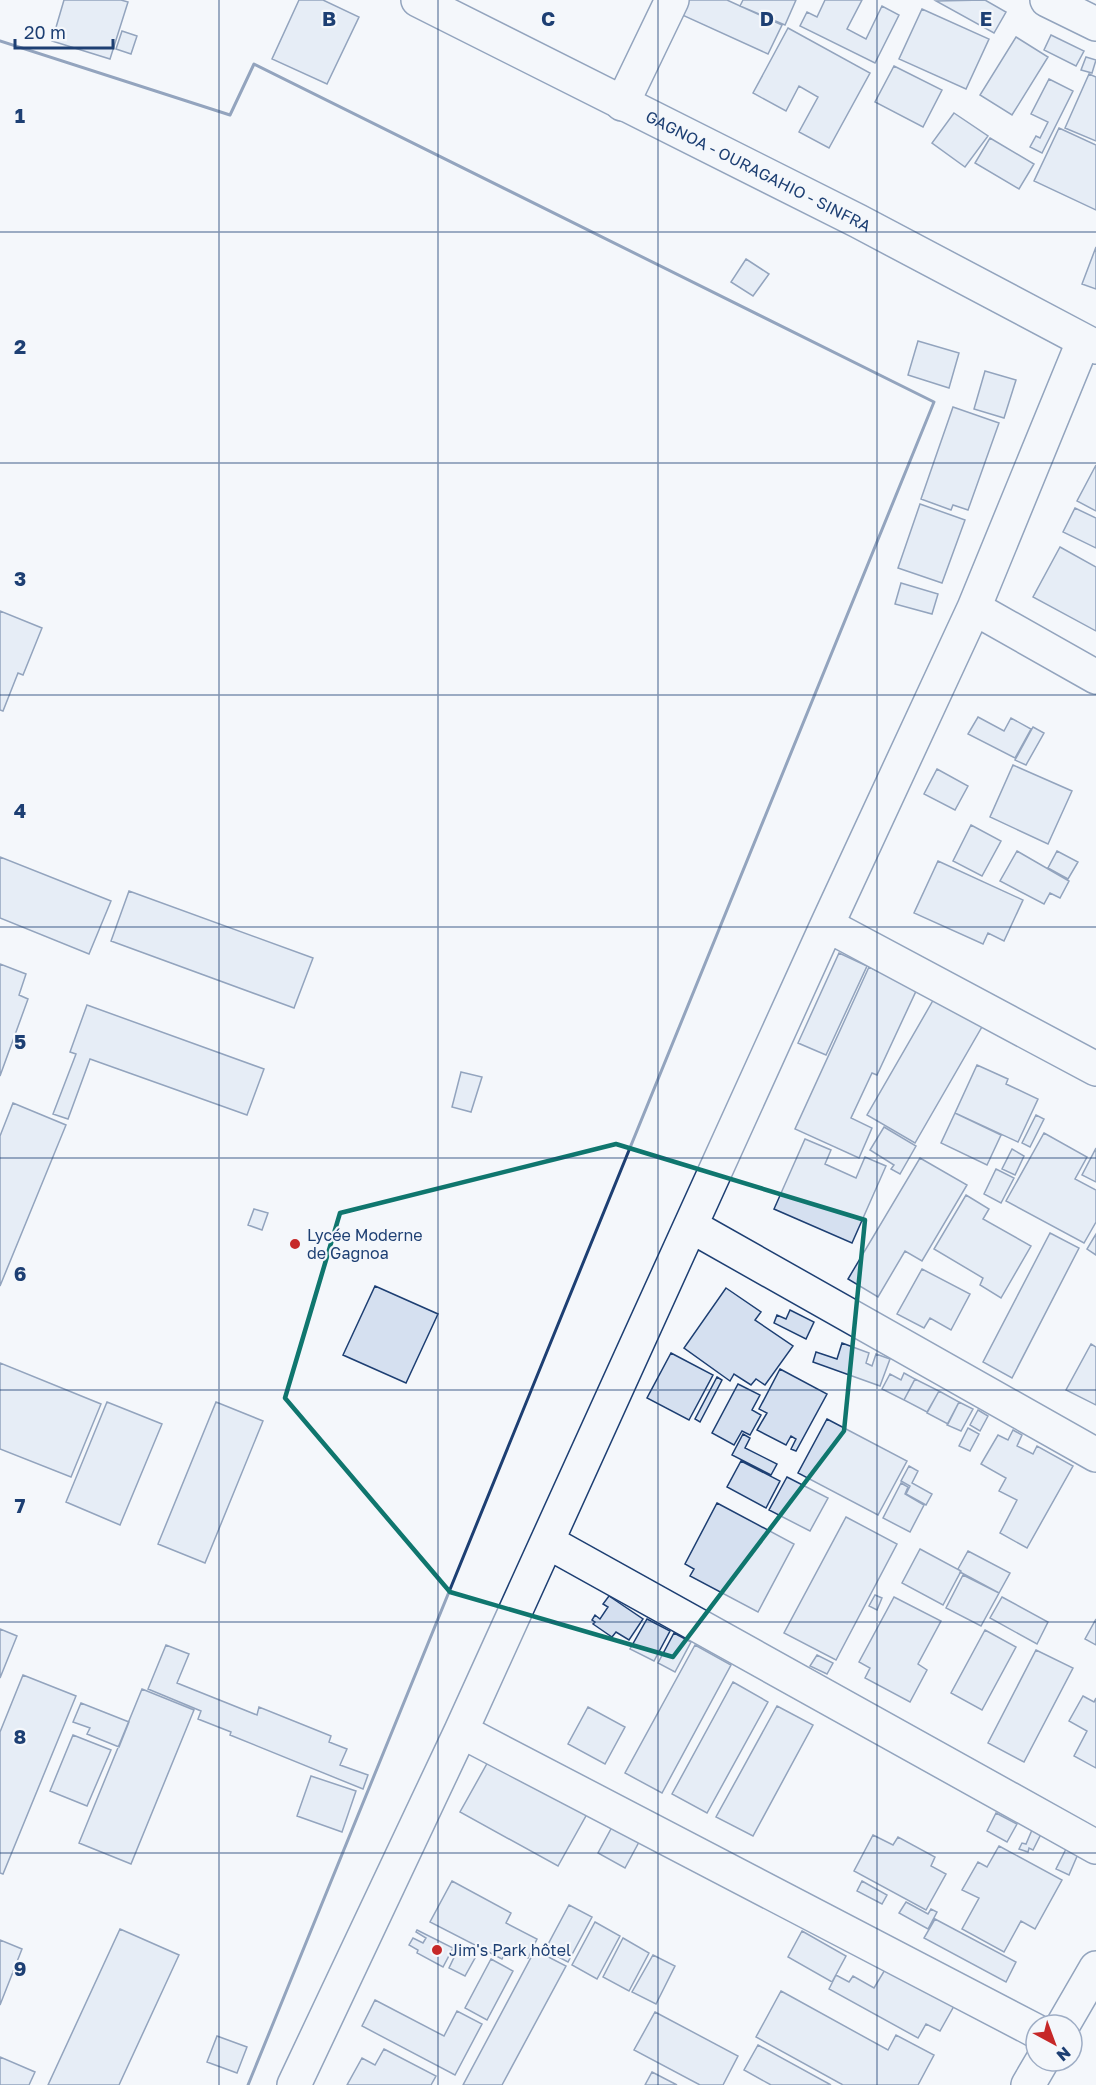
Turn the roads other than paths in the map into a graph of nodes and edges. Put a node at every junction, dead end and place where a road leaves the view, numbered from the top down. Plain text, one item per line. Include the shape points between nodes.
1 (418, 0) edge
2 (672, 0) edge
3 (1047, 0) edge
4 (1096, 24) edge
5 (622, 104) junction
6 (1090, 345) edge
7 (974, 608) junction
8 (1096, 677) edge
9 (827, 925) junction
10 (1096, 1069) edge
11 (691, 1226) junction
12 (1096, 1455) edge
13 (548, 1542) junction
14 (461, 1731) junction
15 (1096, 1847) edge
16 (1096, 1968) edge
17 (1070, 2013) edge
18 (1024, 2025) edge
19 (294, 2085) edge

1 - 5 street, GAGNOA - OURAGAHIO - SINFRA
2 - 5 street
3 - 4 street
5 - 6 street, GAGNOA - OURAGAHIO - SINFRA via 858,221
6 - 7 street
7 - 8 street
7 - 9 street
9 - 10 street
9 - 11 street
11 - 12 street
11 - 13 street
13 - 14 street
13 - 15 street
14 - 18 street
14 - 19 street
16 - 17 street

